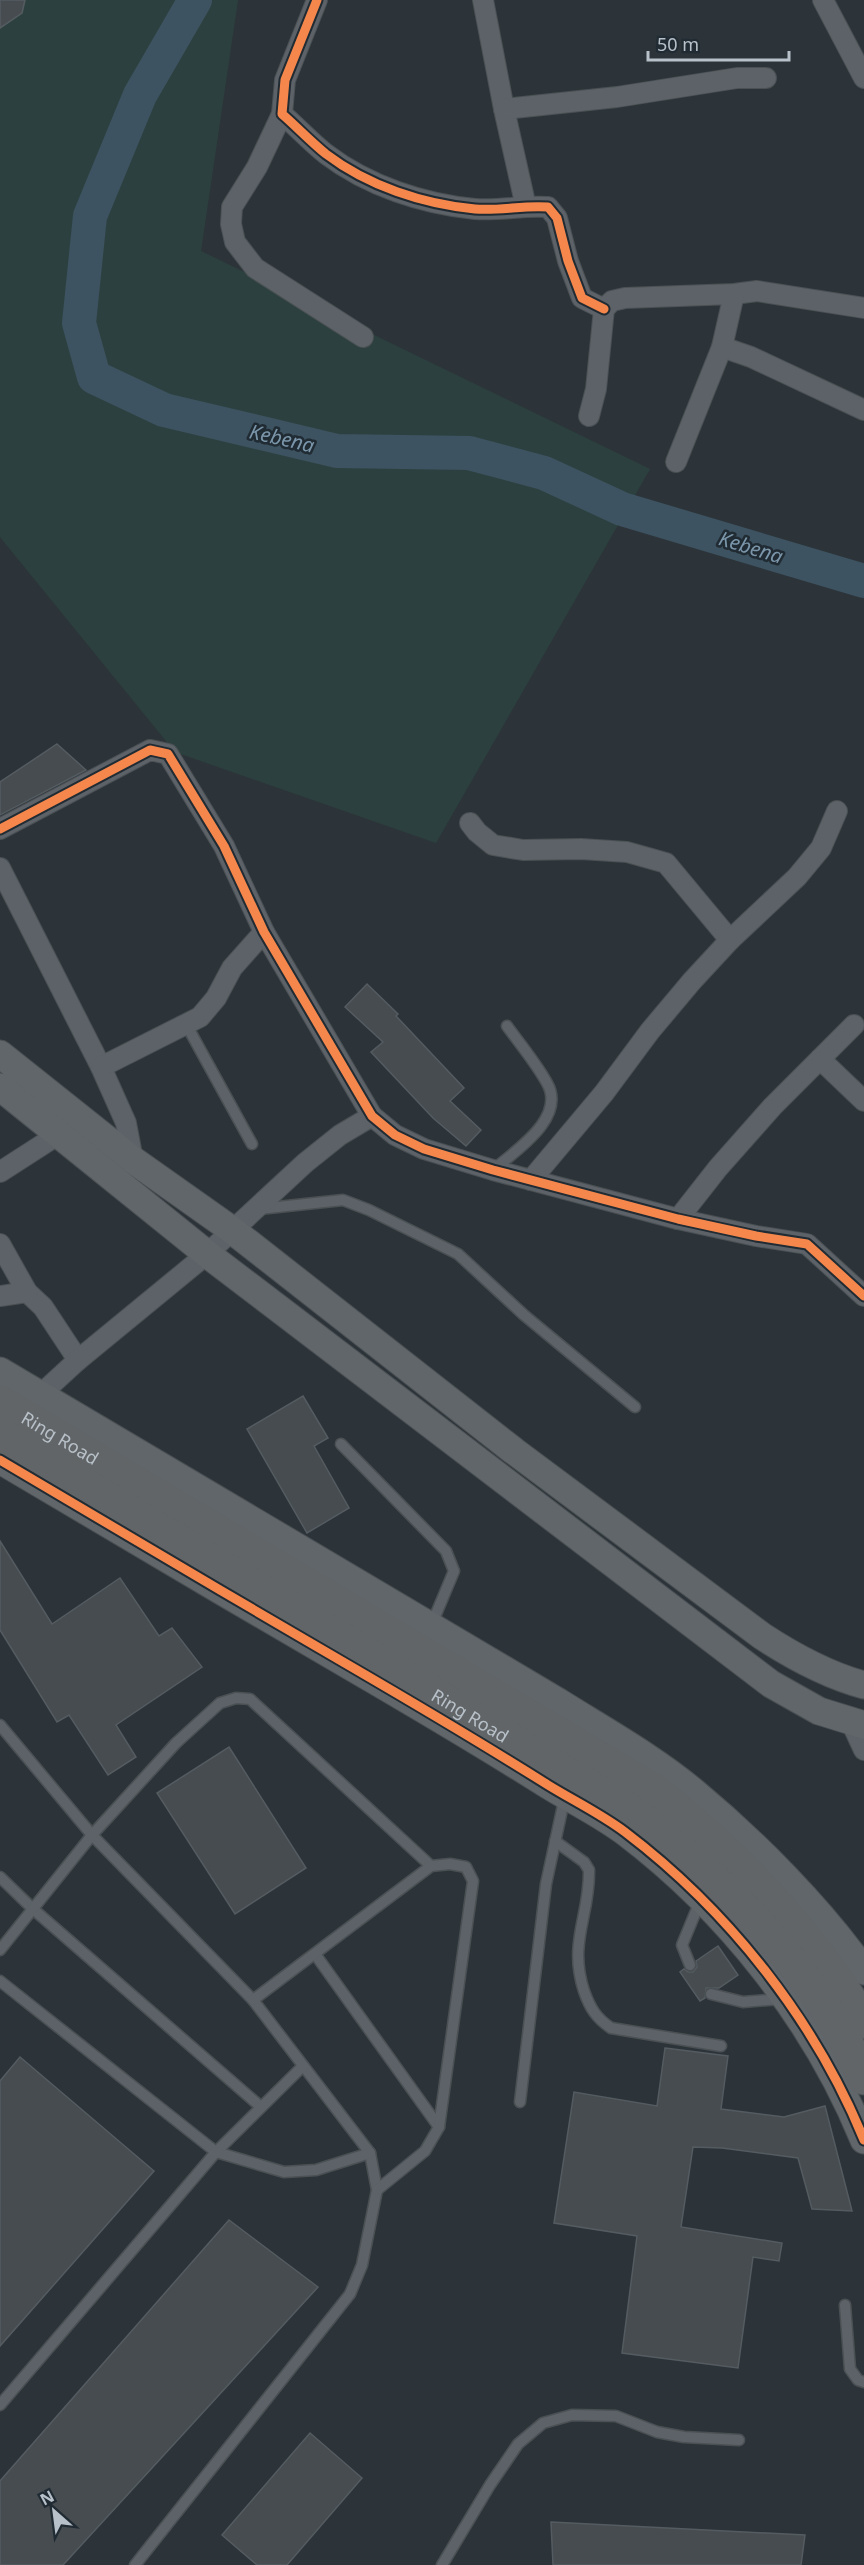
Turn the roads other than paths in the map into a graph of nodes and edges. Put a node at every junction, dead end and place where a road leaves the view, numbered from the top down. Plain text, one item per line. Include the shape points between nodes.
1 (317, 0) edge
2 (483, 0) edge
3 (823, 0) edge
4 (766, 78) dead end
5 (864, 78) edge
6 (504, 109) junction
7 (282, 114) junction
8 (526, 207) junction
9 (734, 294) junction
10 (864, 308) edge
11 (604, 309) junction
12 (363, 337) dead end
13 (722, 347) junction
14 (864, 410) edge
15 (589, 416) dead end
16 (676, 462) dead end
17 (837, 811) dead end
18 (470, 823) dead end
19 (0, 829) edge
20 (0, 868) edge
21 (264, 932) junction
22 (730, 940) junction
23 (186, 1024) junction
24 (861, 1024) edge
25 (507, 1026) dead end
26 (0, 1054) edge
27 (820, 1059) junction
28 (101, 1068) junction
29 (0, 1087) edge
30 (864, 1101) edge
31 (372, 1116) junction
32 (59, 1134) junction
33 (252, 1144) dead end
34 (133, 1160) junction
35 (493, 1170) junction
36 (0, 1173) edge
37 (531, 1180) junction
38 (255, 1209) junction
39 (678, 1219) junction
40 (232, 1230) junction
41 (0, 1244) edge
42 (207, 1254) junction
43 (27, 1292) junction
44 (0, 1296) edge
45 (864, 1296) edge
46 (78, 1360) junction
47 (0, 1371) edge
48 (40, 1395) junction
49 (0, 1402) edge
50 (635, 1407) dead end
51 (0, 1434) edge
52 (341, 1444) dead end
53 (0, 1460) edge
54 (431, 1627) junction
55 (864, 1685) edge
56 (858, 1724) edge
57 (0, 1725) edge
58 (864, 1750) edge
59 (565, 1796) junction
60 (92, 1835) junction
61 (555, 1841) junction
62 (431, 1866) junction
63 (0, 1877) edge
64 (702, 1899) junction
65 (33, 1909) junction
66 (0, 1950) edge
67 (315, 1954) junction
68 (859, 1956) edge
69 (690, 1965) dead end
70 (4, 1984) edge
71 (711, 1994) dead end
72 (0, 1998) edge
73 (786, 1998) junction
74 (253, 2000) junction
75 (864, 2022) edge
76 (721, 2046) dead end
77 (303, 2066) junction
78 (864, 2078) edge
79 (520, 2102) dead end
80 (261, 2107) junction
81 (439, 2127) junction
82 (864, 2140) edge
83 (216, 2152) junction
84 (370, 2153) junction
85 (377, 2190) junction
86 (845, 2305) dead end
87 (864, 2382) edge
88 (0, 2404) edge
89 (739, 2440) dead end
90 (135, 2565) edge
91 (442, 2565) edge

1 - 7 street via 285,80
2 - 6 street
3 - 5 street
4 - 6 street via 737,78 617,97
6 - 8 street
7 - 8 street via 326,154 351,170 414,198 475,209 501,211
7 - 12 street via 232,207 235,242 255,268
8 - 11 street via 552,210 582,298
9 - 10 street via 757,291
9 - 11 street via 625,298 612,301
9 - 13 street
11 - 15 street via 596,389
13 - 14 street
13 - 16 street
17 - 22 street via 821,848 803,870
18 - 22 street via 493,845 524,850 627,852 666,863
19 - 21 street via 150,750 162,751 168,754 224,846
20 - 28 street
21 - 23 street via 232,968 216,998 200,1017
21 - 31 street
22 - 37 street via 650,1031
23 - 28 street
23 - 33 lane
24 - 27 street
25 - 35 lane via 549,1085 551,1099 547,1118 534,1136
26 - 34 street
27 - 30 street
27 - 39 street via 773,1106
28 - 34 street via 126,1123
29 - 32 street
31 - 35 street via 395,1135 424,1149
31 - 38 street via 340,1135
32 - 36 street
32 - 42 street
34 - 40 street
35 - 37 street
37 - 39 street
38 - 40 street
38 - 50 lane via 343,1200 458,1254
39 - 45 street via 807,1244
40 - 42 street
40 - 55 street via 514,1451 762,1636 841,1679
41 - 43 street
42 - 46 street
42 - 56 street via 771,1684 819,1712
43 - 44 street
43 - 46 street via 43,1307
46 - 48 street
47 - 48 street
48 - 54 street
49 - 75 highway, Ring Road via 655,1791 696,1823 755,1880 808,1941
51 - 78 highway, Ring Road via 637,1815 714,1879 774,1940 821,2002
52 - 54 lane via 446,1551 454,1571
53 - 59 street via 465,1733
54 - 68 street via 557,1701 693,1791
56 - 58 street
57 - 60 lane
59 - 61 lane
59 - 64 street via 625,1832
60 - 62 lane via 176,1743 220,1703 250,1699
60 - 65 lane
60 - 74 lane
61 - 76 lane via 589,1870 577,1946 579,1975 598,2020 611,2028
61 - 79 lane via 546,1884
62 - 67 lane
62 - 81 lane via 466,1867 473,1881
63 - 65 lane
64 - 69 lane via 682,1945
64 - 73 street
65 - 66 lane
65 - 80 lane
67 - 74 lane
67 - 81 lane
70 - 72 lane
70 - 83 lane
71 - 73 lane via 743,2002
73 - 82 street via 804,2022 848,2102
74 - 77 lane
77 - 80 lane
77 - 84 lane
80 - 83 lane
81 - 85 lane via 425,2151
83 - 84 lane via 284,2172 316,2170
83 - 88 lane
84 - 85 lane
85 - 90 lane via 362,2265 350,2294
86 - 87 lane via 850,2369
89 - 91 lane via 666,2434 616,2416 572,2415 543,2423 518,2444

